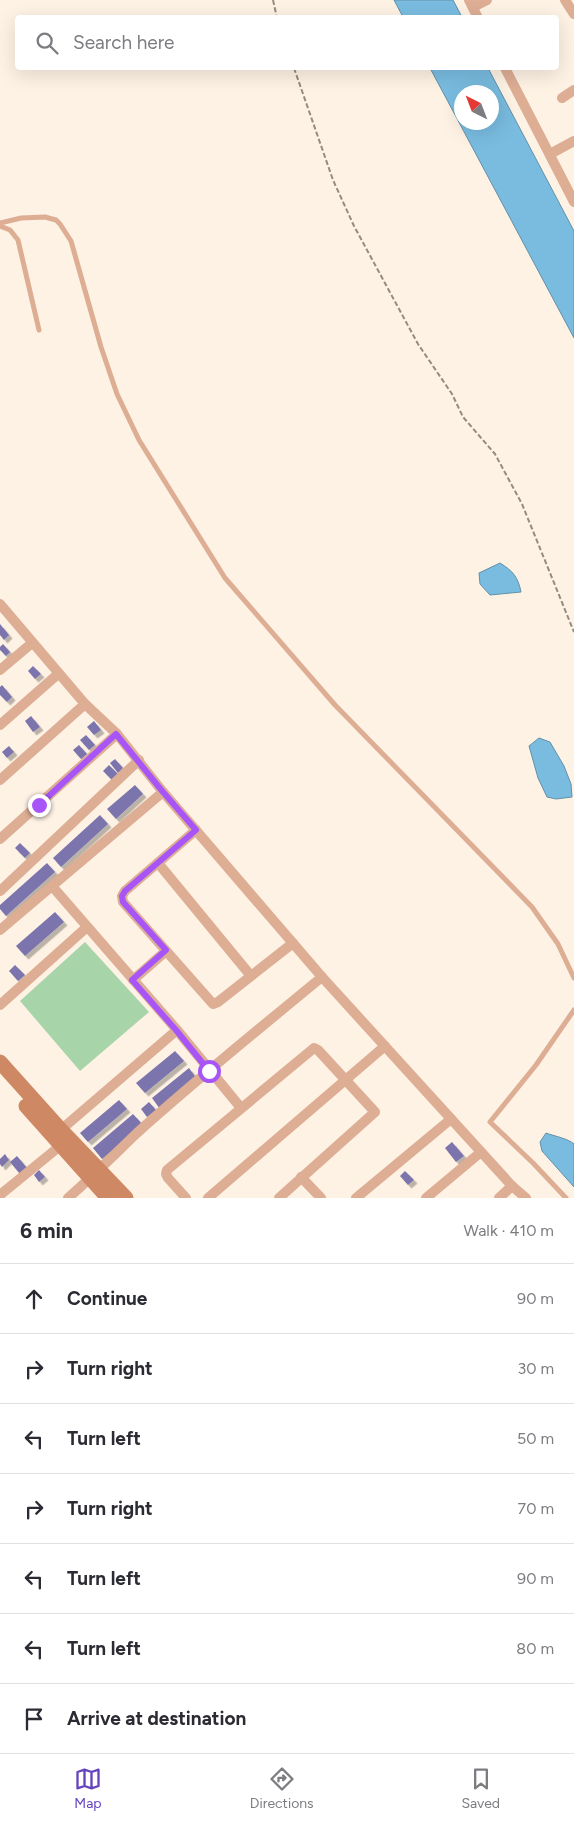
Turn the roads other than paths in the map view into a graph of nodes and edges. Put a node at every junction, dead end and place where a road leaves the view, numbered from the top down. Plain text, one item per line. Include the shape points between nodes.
1 (488, 0) edge
2 (565, 0) edge
3 (471, 4) edge
4 (574, 14) edge
5 (506, 70) edge
6 (574, 90) edge
7 (562, 98) dead end
8 (574, 141) edge
9 (550, 154) junction
10 (574, 202) edge
11 (0, 224) edge
12 (39, 330) dead end
13 (1, 609) edge
14 (32, 643) junction
15 (0, 670) edge
16 (58, 674) junction
17 (85, 704) junction
18 (0, 725) edge
19 (116, 734) junction
20 (139, 760) junction
21 (0, 780) edge
22 (163, 792) junction
23 (196, 830) junction
24 (0, 839) edge
25 (158, 863) junction
26 (52, 886) junction
27 (0, 892) edge
28 (87, 927) junction
29 (0, 930) edge
30 (293, 943) junction
31 (166, 950) junction
32 (251, 976) junction
33 (322, 976) junction
34 (574, 978) edge
35 (132, 980) junction
36 (0, 1005) edge
37 (574, 1010) edge
38 (176, 1030) junction
39 (385, 1046) junction
40 (0, 1062) edge
41 (209, 1071) junction
42 (0, 1076) edge
43 (346, 1080) junction
44 (241, 1108) junction
45 (451, 1119) junction
46 (58, 1138) junction
47 (481, 1152) junction
48 (95, 1174) junction
49 (301, 1177) junction
50 (512, 1186) junction
51 (0, 1195) edge
52 (360, 1197) edge
53 (68, 1198) edge
54 (108, 1198) edge
55 (126, 1198) edge
56 (186, 1198) edge
57 (208, 1198) edge
58 (279, 1198) edge
59 (321, 1198) edge
60 (426, 1198) edge
61 (499, 1198) edge
62 (526, 1198) edge
63 (566, 1198) edge

1 - 3 street
2 - 4 street
5 - 9 street
6 - 7 street
8 - 9 street
9 - 10 street
11 - 12 lane via 18,240
11 - 34 lane via 45,216 60,224 71,241 117,394 139,440 225,578 335,705 532,907 558,944
13 - 14 street
14 - 15 street
14 - 16 street
16 - 17 street
16 - 18 street
17 - 19 street
17 - 21 street
19 - 20 street
19 - 24 street
20 - 22 street
20 - 27 street
22 - 23 street
22 - 26 street
23 - 25 street
23 - 30 street
25 - 31 street via 122,896 123,902
25 - 32 street
26 - 28 street
26 - 29 street
28 - 35 street
28 - 36 street
30 - 32 street
30 - 33 street
31 - 32 street via 213,1004
31 - 35 street
33 - 39 street
33 - 41 street
35 - 38 street
37 - 63 lane via 536,1065 490,1122
38 - 41 street
38 - 46 street
39 - 43 street
39 - 45 street
40 - 46 main road
41 - 44 street
41 - 48 street
42 - 46 main road
43 - 44 street via 314,1048
43 - 49 street via 375,1112
43 - 57 street
44 - 56 street via 168,1170 168,1178
45 - 47 street
45 - 52 street
46 - 48 main road
46 - 51 street
47 - 50 street
47 - 60 street
48 - 53 street
48 - 54 main road
48 - 55 main road
49 - 58 street
49 - 59 street
50 - 61 street
50 - 62 street

